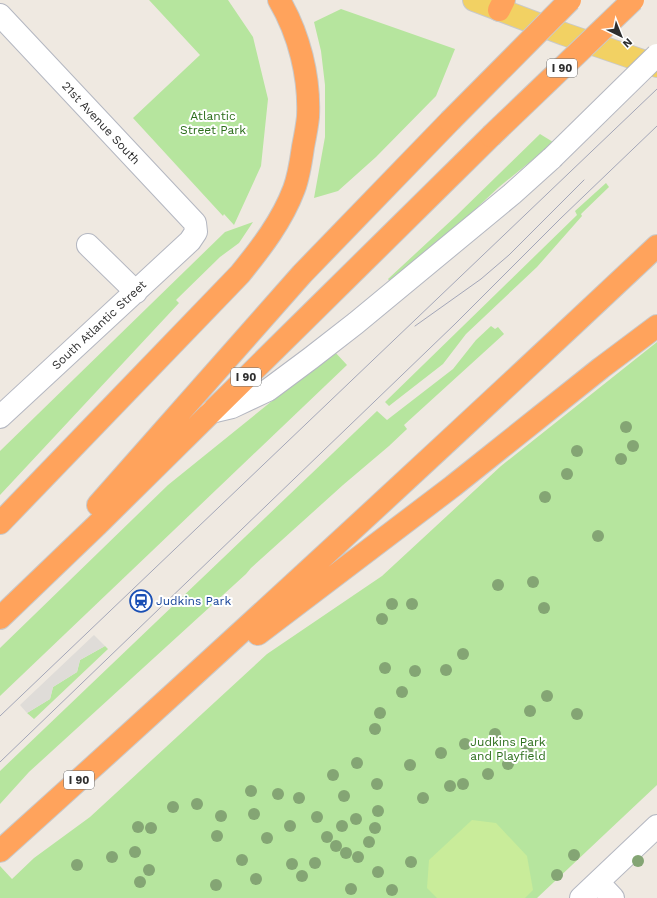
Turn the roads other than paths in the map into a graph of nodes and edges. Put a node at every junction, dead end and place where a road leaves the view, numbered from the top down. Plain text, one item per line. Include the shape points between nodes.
1 (279, 0) edge
2 (474, 0) edge
3 (570, 0) edge
4 (634, 0) edge
5 (501, 5) edge
6 (0, 15) edge
7 (657, 55) edge
8 (657, 66) edge
9 (196, 232) joint
10 (88, 245) dead end
11 (657, 246) edge
12 (136, 292) junction
13 (657, 326) edge
14 (211, 412) junction
15 (0, 416) edge
16 (0, 523) edge
17 (0, 617) edge
18 (158, 709) junction
19 (657, 826) edge
20 (0, 851) edge
21 (598, 882) junction
22 (581, 898) edge
23 (613, 898) edge

1 - 16 highway via 294,30 302,58 307,87 308,117 294,189 275,227 240,274
2 - 5 main road
3 - 17 highway, bridge via 302,274
4 - 14 highway, I 90, bridge
5 - 8 main road via 564,34
6 - 9 street, 21st Avenue South via 195,223
7 - 14 street, bridge via 552,158 356,323 268,390 232,407
9 - 12 street, South Atlantic Street via 190,242
10 - 12 street
11 - 18 highway, I 90
12 - 15 street, South Atlantic Street
13 - 18 highway via 441,495
14 - 17 highway, I 90
18 - 20 highway, I 90
19 - 21 street
21 - 22 street
21 - 23 street

